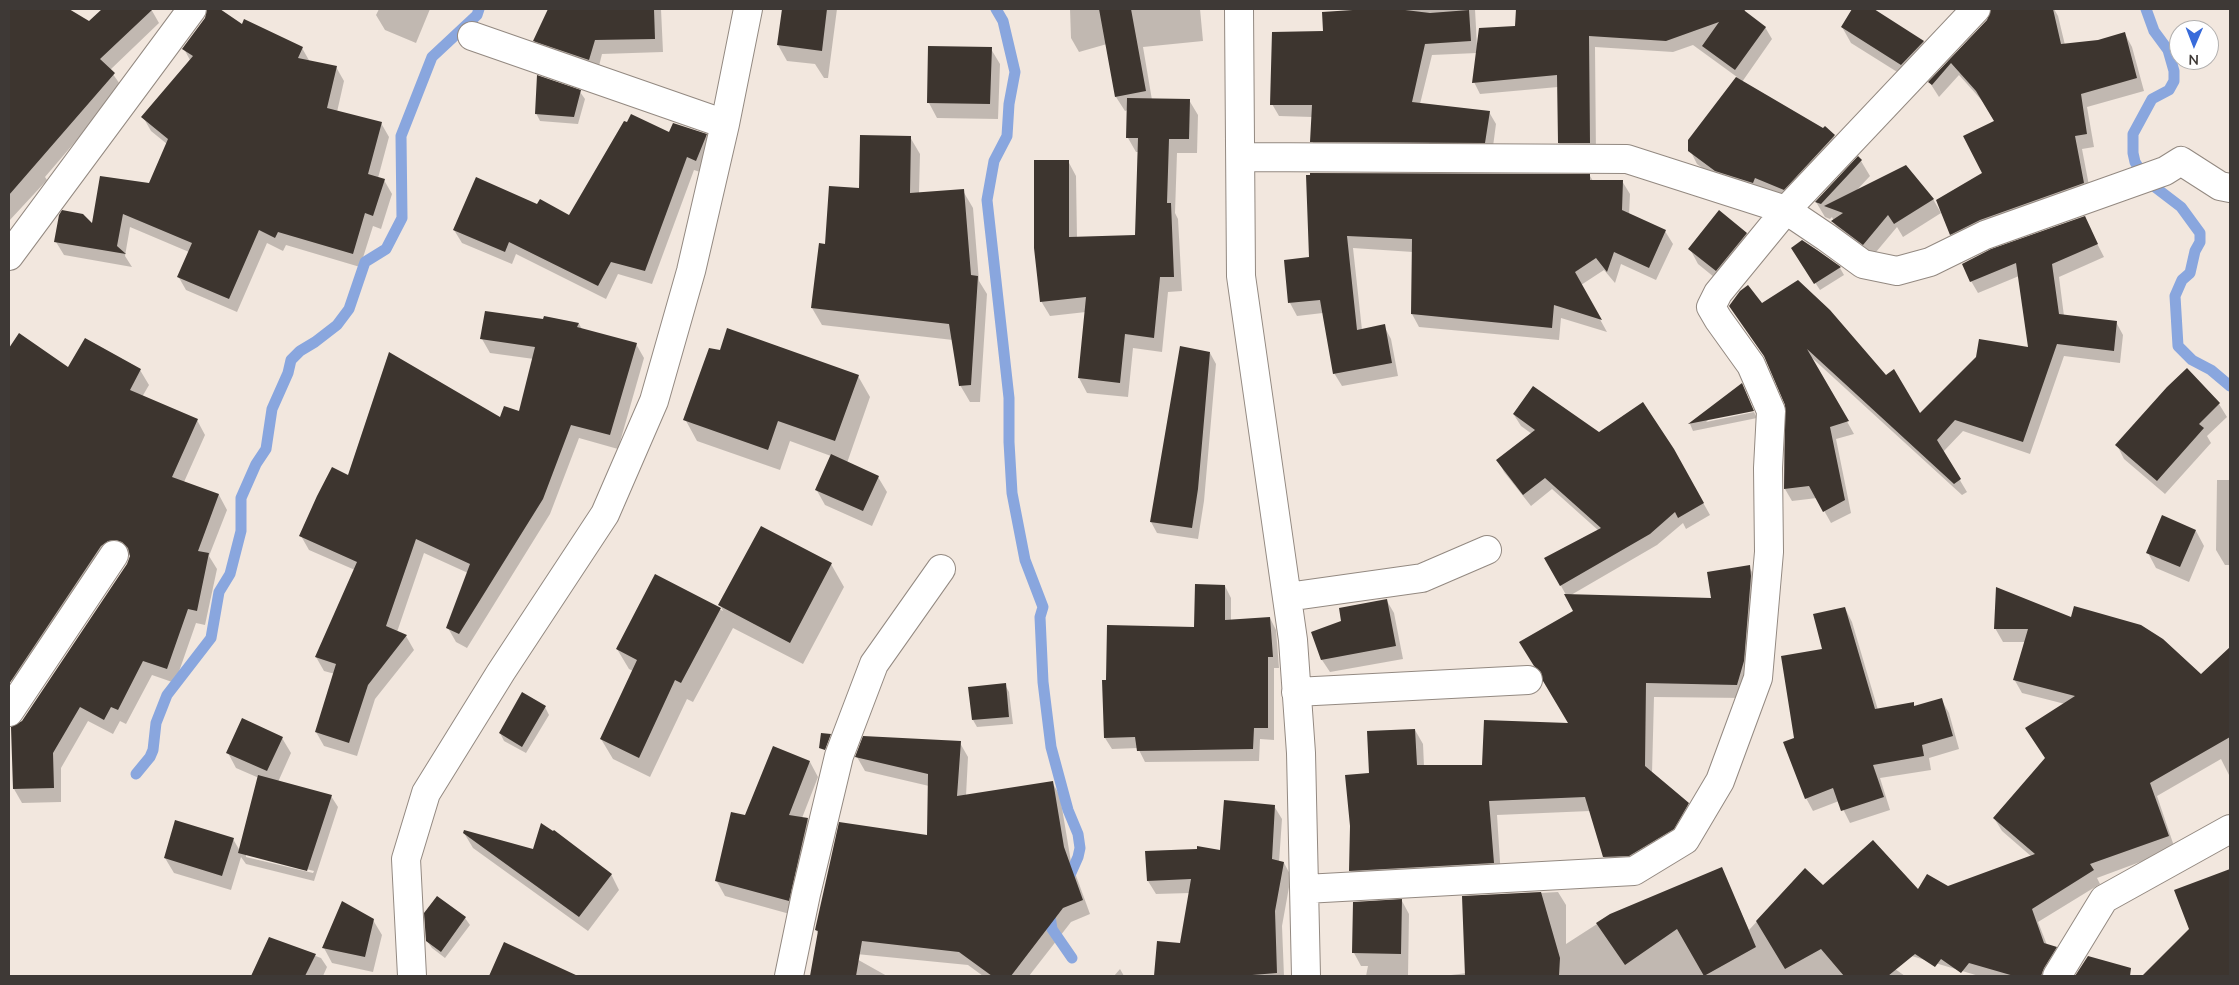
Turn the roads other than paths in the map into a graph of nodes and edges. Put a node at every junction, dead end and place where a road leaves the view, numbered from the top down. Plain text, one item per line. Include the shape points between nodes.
1 (192, 9) edge
2 (748, 9) edge
3 (1239, 9) edge
4 (1976, 9) edge
5 (472, 36) dead end
6 (726, 124) junction
7 (1242, 157) junction
8 (2230, 188) edge
9 (1786, 210) junction
10 (12, 244) edge
11 (1487, 550) dead end
12 (114, 555) dead end
13 (940, 570) dead end
14 (1287, 598) junction
15 (1528, 680) dead end
16 (1296, 692) junction
17 (9, 712) edge
18 (2230, 829) edge
19 (1305, 889) junction
20 (412, 976) edge
21 (789, 976) edge
22 (1306, 976) edge
23 (2057, 976) edge

1 - 10 street
2 - 6 street
3 - 7 street
4 - 9 street
5 - 6 street
6 - 20 street via 691,271 654,401 605,514 426,792 406,859
7 - 9 street via 1627,159
7 - 14 street via 1241,276
8 - 9 street via 2220,186 2181,161 2165,171 1985,234 1930,262 1897,271 1863,264
9 - 19 street via 1718,293 1711,307 1751,365 1771,411 1769,552 1758,678 1720,781 1685,840 1634,871
11 - 14 street via 1422,578
12 - 17 street
13 - 21 street via 874,664 840,756
14 - 16 street
15 - 16 street
16 - 19 street
18 - 23 street via 2104,899
19 - 22 street

